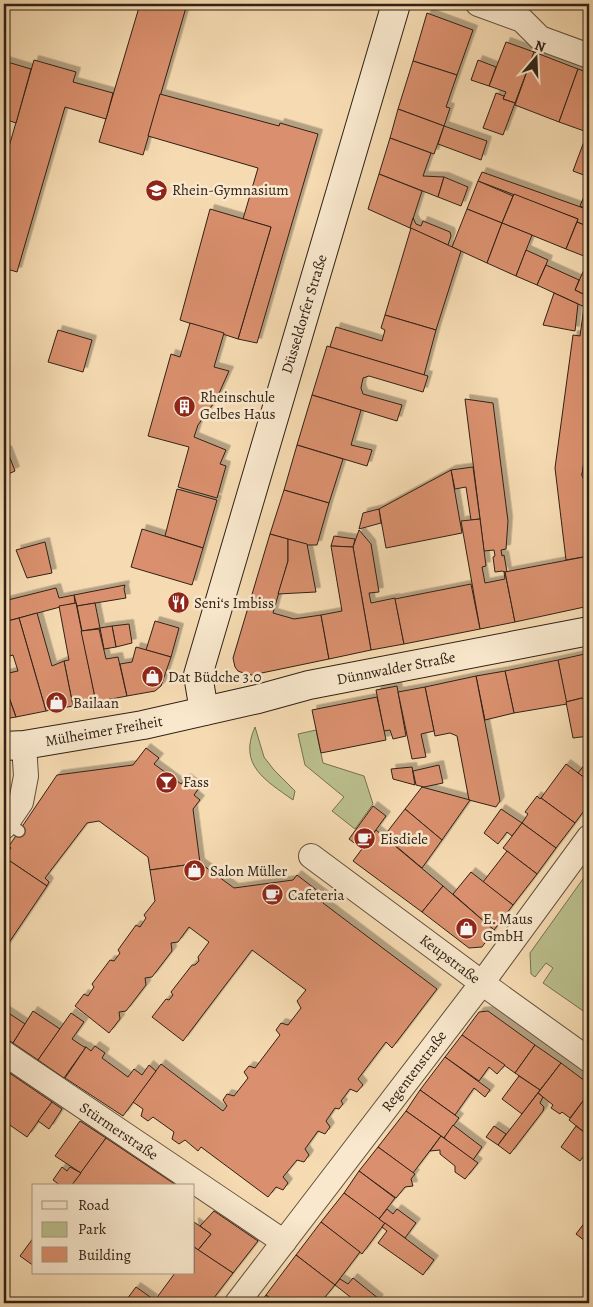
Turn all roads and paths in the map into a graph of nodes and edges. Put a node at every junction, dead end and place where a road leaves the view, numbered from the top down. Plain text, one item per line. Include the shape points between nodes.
1 (396, 4) edge
2 (478, 4) edge
3 (589, 56) edge
4 (589, 631) edge
5 (204, 711) junction
6 (14, 745) edge
7 (10, 827) edge
8 (589, 838) edge
9 (312, 856) dead end
10 (482, 983) junction
11 (4, 1053) edge
12 (589, 1060) edge
13 (284, 1242) junction
14 (237, 1303) edge

1 - 5 street, Düsseldorfer Straße via 198,675
2 - 3 street via 522,20 540,38
4 - 5 street, Dünnwalder Straße via 309,685
5 - 6 street, Mülheimer Freiheit via 135,726
6 - 7 street via 26,776 21,802
8 - 10 street, Regentenstraße
9 - 10 street, Keupstraße
10 - 12 street, Keupstraße
10 - 13 street, Regentenstraße
11 - 13 street, Stürmerstraße
13 - 14 street, Regentenstraße

